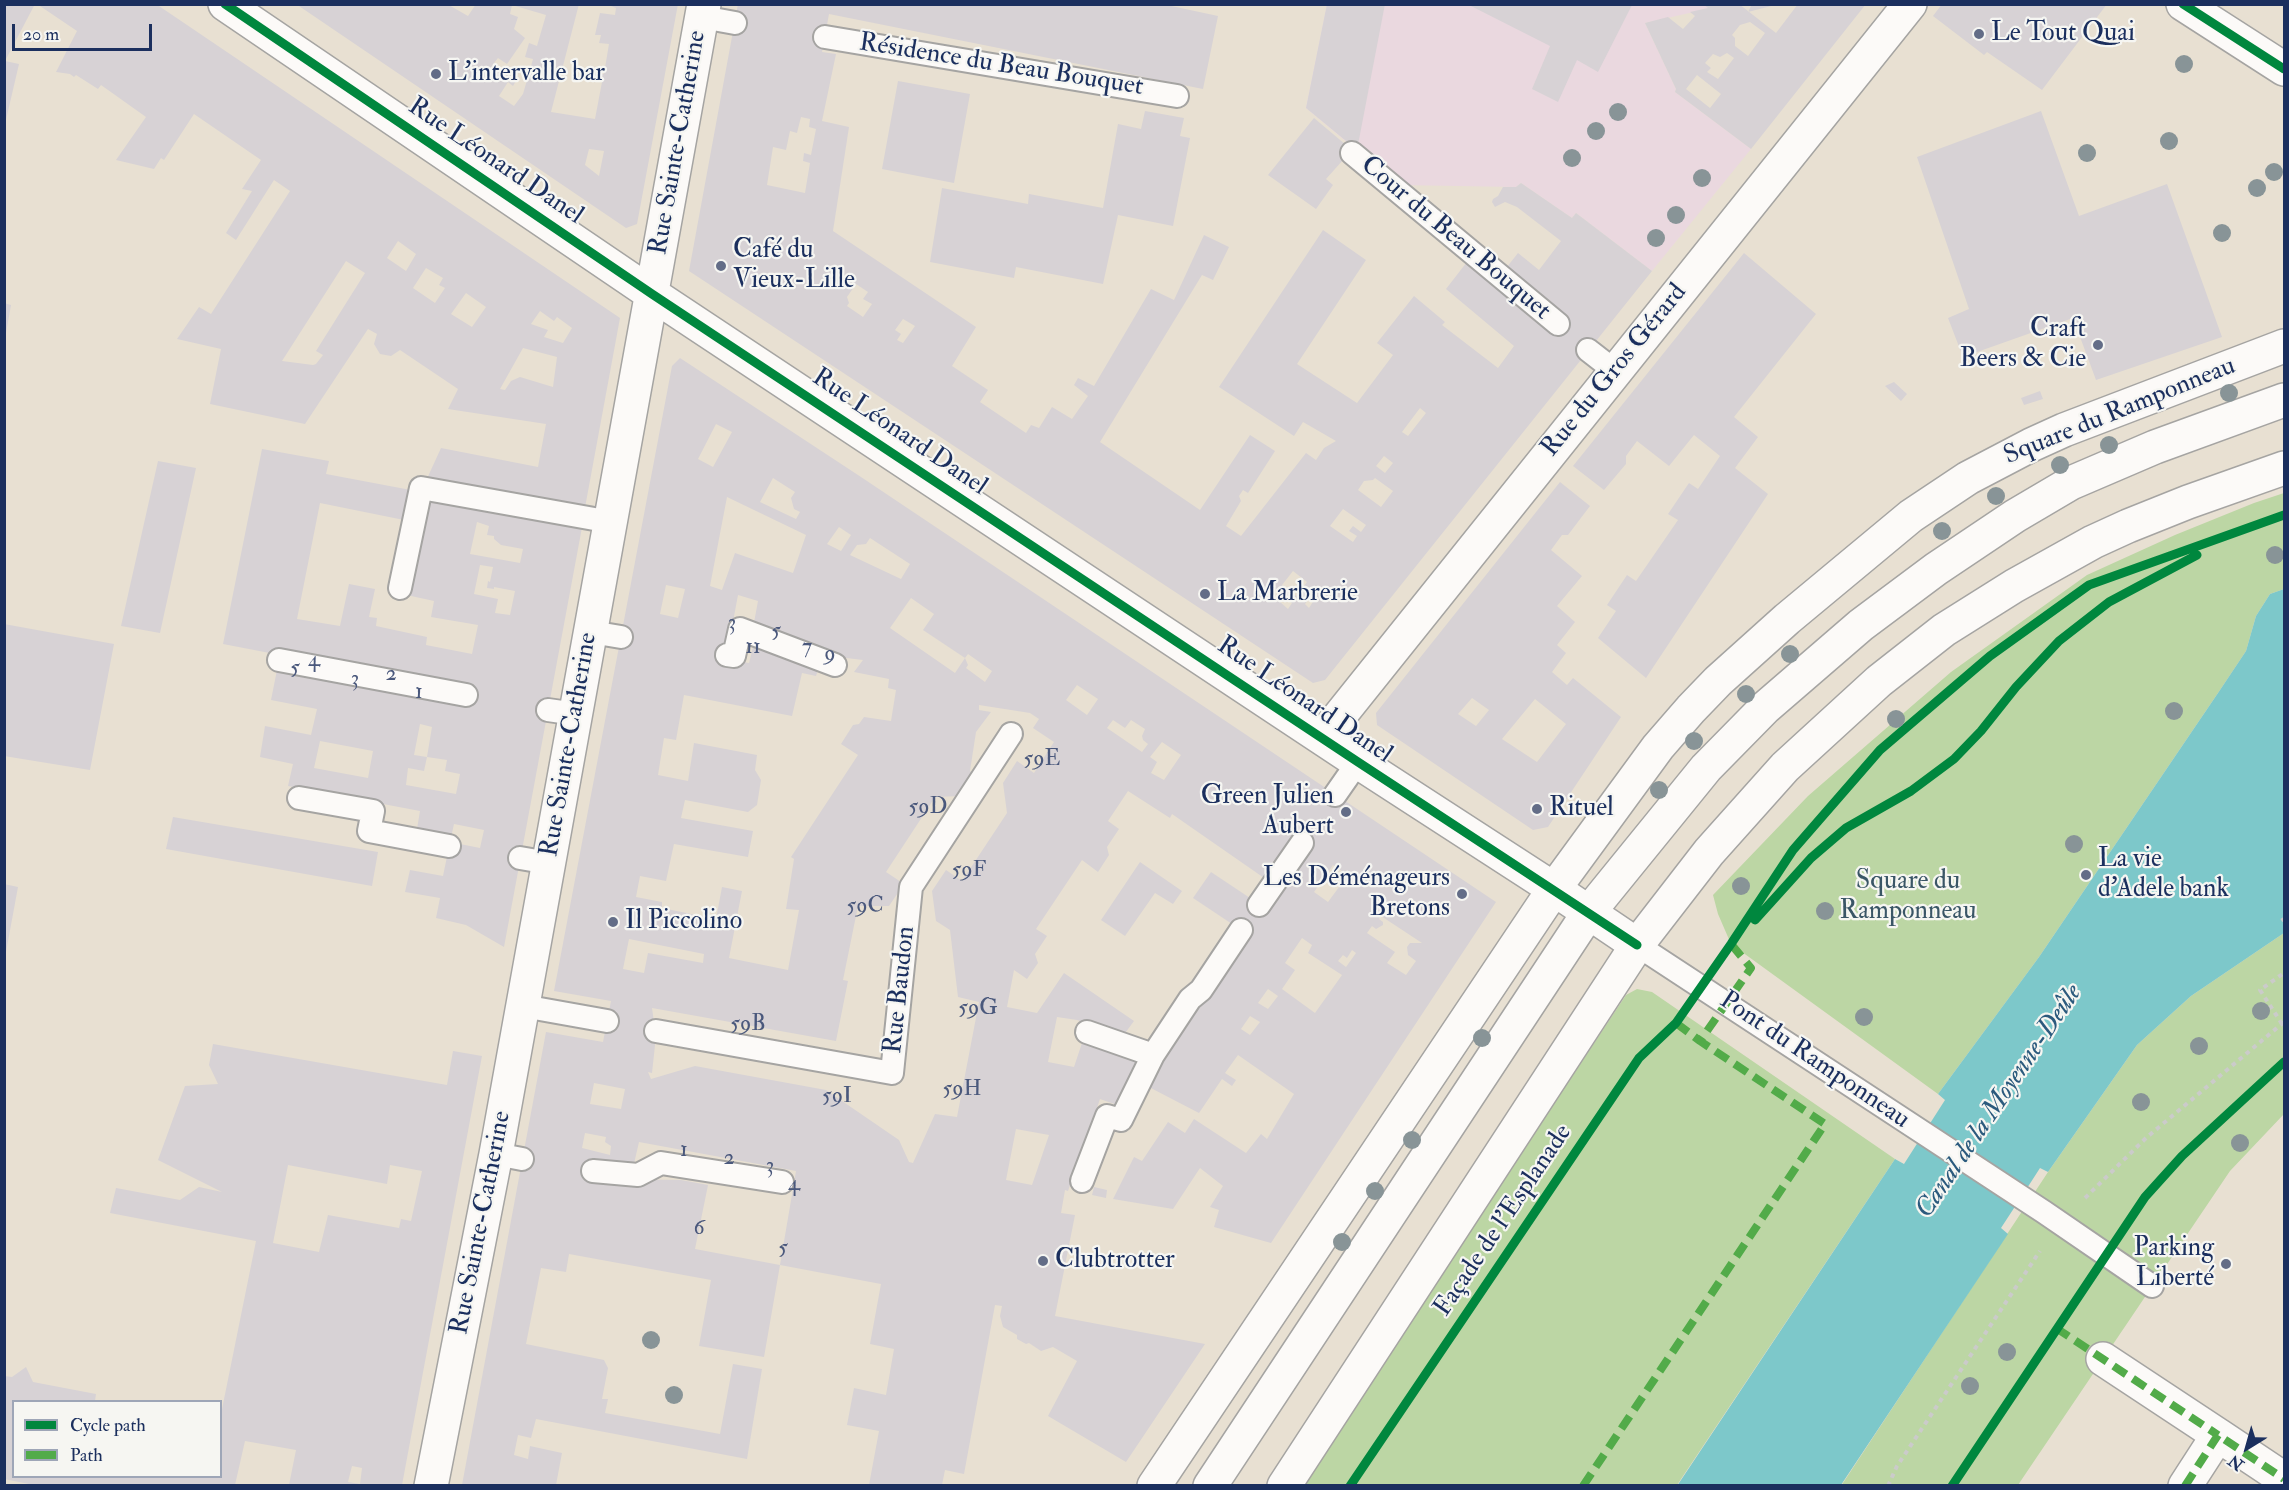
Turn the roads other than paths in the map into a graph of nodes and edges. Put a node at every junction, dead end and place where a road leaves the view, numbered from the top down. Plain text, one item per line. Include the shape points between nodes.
1 (225, 4) edge
2 (1910, 4) edge
3 (2183, 4) edge
4 (703, 11) edge
5 (735, 23) dead end
6 (825, 37) dead end
7 (2284, 69) edge
8 (1177, 96) dead end
9 (1352, 153) dead end
10 (652, 294) junction
11 (1558, 324) dead end
12 (2284, 346) edge
13 (1588, 350) dead end
14 (1615, 371) junction
15 (2284, 400) edge
16 (2284, 468) edge
17 (611, 522) junction
18 (400, 588) dead end
19 (726, 655) dead end
20 (279, 660) dead end
21 (835, 665) dead end
22 (466, 695) dead end
23 (1011, 734) dead end
24 (1322, 738) junction
25 (1358, 762) junction
26 (1335, 795) dead end
27 (299, 798) dead end
28 (1302, 843) dead end
29 (449, 846) dead end
30 (1554, 889) junction
31 (1259, 905) dead end
32 (1589, 912) junction
33 (1241, 930) dead end
34 (1637, 945) junction
35 (523, 1006) junction
36 (607, 1021) dead end
37 (656, 1031) dead end
38 (1087, 1032) dead end
39 (1152, 1055) junction
40 (593, 1171) dead end
41 (1082, 1181) dead end
42 (782, 1182) dead end
43 (2152, 1286) dead end
44 (2103, 1359) dead end
45 (2218, 1435) junction
46 (2284, 1479) edge
47 (431, 1485) edge
48 (1154, 1485) edge
49 (1210, 1485) edge
50 (1284, 1485) edge
51 (2185, 1485) edge

1 - 10 street, Rue Léonard Danel
2 - 14 street, Rue du Gros Gérard
3 - 7 street
4 - 5 lane
4 - 10 street, Rue Sainte-Catherine
6 - 8 lane, Résidence du Beau Bouquet
9 - 11 lane, Cour du Beau Bouquet
10 - 17 street, Rue Sainte-Catherine
10 - 24 street, Rue Léonard Danel
12 - 30 street, Square du Ramponneau via 2031,445 1968,478 1911,516 1752,649 1691,709 1658,747
13 - 14 lane
14 - 24 street, Rue du Gros Gérard
15 - 32 street, Square du Ramponneau via 2155,447 2072,483 1936,569 1861,625 1766,707 1694,783
16 - 34 street via 2093,542 1944,630 1879,681 1785,767 1709,852
17 - 18 lane via 421,488
17 - 35 street, Rue Sainte-Catherine via 606,634 562,712 535,861
19 - 21 lane via 734,656 740,629
20 - 22 lane
23 - 37 lane, Rue Baudon via 911,887 892,1073
24 - 25 street, Rue Léonard Danel
25 - 26 lane
25 - 30 street, Rue Léonard Danel
27 - 29 lane via 372,811 369,831
28 - 31 lane
30 - 32 street, Pont du Ramponneau
30 - 48 street
32 - 34 street, Pont du Ramponneau
32 - 49 street
33 - 39 lane
34 - 43 lane, Pont du Ramponneau
34 - 50 street, Façade de l'Esplanade
35 - 36 lane
35 - 47 street, Rue Sainte-Catherine via 509,1156
38 - 39 lane
39 - 41 lane via 1121,1120 1107,1116
40 - 42 lane via 638,1175 661,1163
44 - 45 street
45 - 46 street
45 - 51 street

